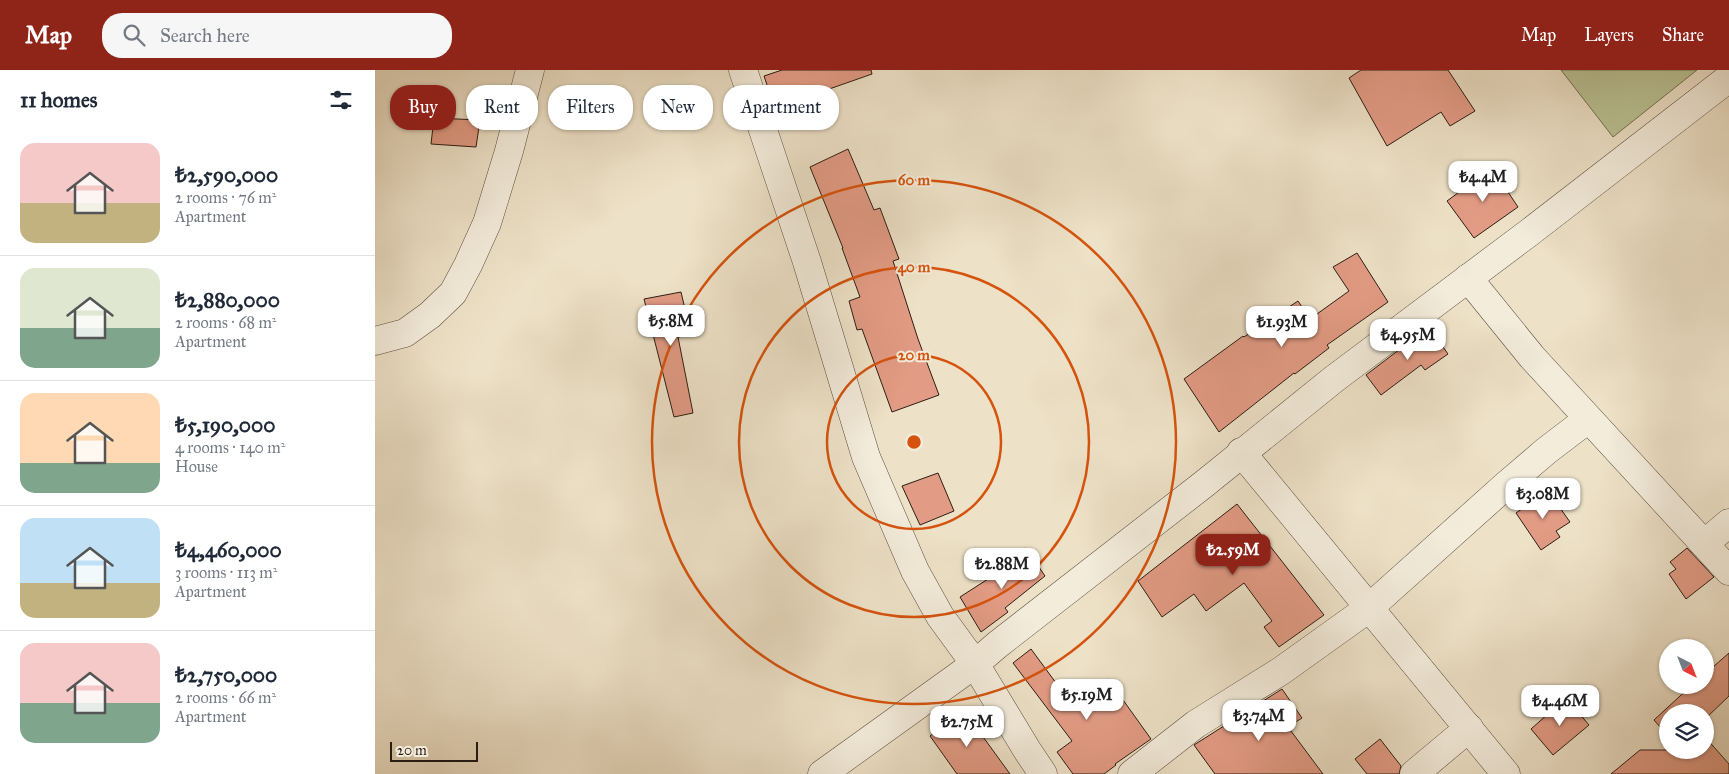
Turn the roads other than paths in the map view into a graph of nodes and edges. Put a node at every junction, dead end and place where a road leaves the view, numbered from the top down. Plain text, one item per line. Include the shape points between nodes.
1 (530, 70) edge
2 (743, 70) edge
3 (1729, 78) edge
4 (1468, 278) junction
5 (375, 341) edge
6 (1588, 419) junction
7 (1241, 452) junction
8 (1729, 523) edge
9 (1704, 544) junction
10 (1729, 571) edge
11 (1369, 608) junction
12 (975, 664) junction
13 (1469, 728) junction
14 (829, 772) edge
15 (1043, 774) edge
16 (1131, 774) edge
17 (1413, 774) edge
18 (1506, 774) edge

1 - 5 street via 487,223 453,293 405,333
2 - 12 street via 807,262 866,457 915,571 940,616
3 - 4 street
4 - 6 street
4 - 7 street
6 - 9 street
6 - 11 street via 1504,487
7 - 11 street
7 - 12 street
8 - 9 street
9 - 10 street
11 - 13 street
11 - 16 street via 1281,671 1196,724
12 - 14 street
12 - 15 street
13 - 17 street
13 - 18 street

